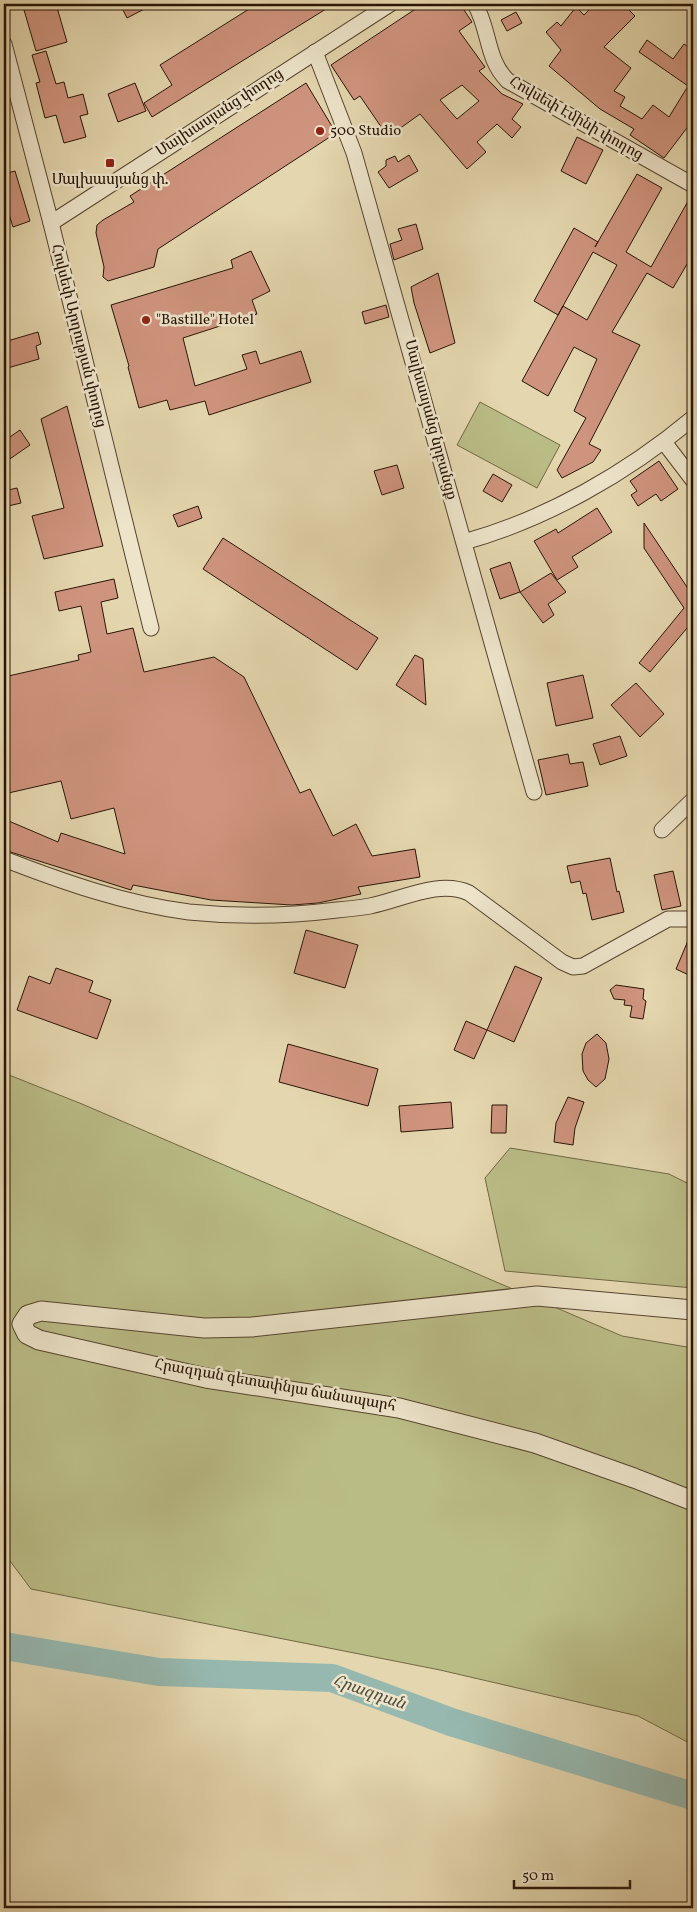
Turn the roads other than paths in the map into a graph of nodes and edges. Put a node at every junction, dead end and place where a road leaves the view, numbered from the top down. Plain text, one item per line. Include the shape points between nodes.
1 (390, 4) edge
2 (475, 4) edge
3 (4, 44) edge
4 (315, 52) junction
5 (693, 184) edge
6 (51, 223) junction
7 (693, 418) edge
8 (664, 442) junction
9 (693, 480) edge
10 (464, 542) junction
11 (151, 628) dead end
12 (534, 792) dead end
13 (693, 800) edge
14 (662, 830) dead end
15 (4, 860) edge
16 (693, 919) edge
17 (693, 1310) edge
18 (693, 1501) edge

1 - 4 street, Մալխասյանց փողոց
2 - 5 street, Հովսեփ Էմինի փողոց via 488,35 491,57 498,72 508,81
3 - 6 street, Հովսեփ Արղության փողոց
4 - 6 street, Մալխասյանց փողոց
4 - 10 street, Մալխասյանց նրբանցք via 354,153
6 - 11 street, Հովսեփ Արղության փողոց
7 - 8 street
8 - 9 street
8 - 10 street via 588,489 524,522
10 - 12 street, Մալխասյանց նրբանցք
13 - 14 street
15 - 16 street via 120,898 189,912 316,913 370,906 441,888 459,888 573,967 583,966 668,919
17 - 18 street, Հրազդան գետափնյա ճանապարհ via 536,1296 252,1327 204,1328 41,1311 28,1315 22,1324 27,1334 39,1340 206,1378 399,1408 535,1443

